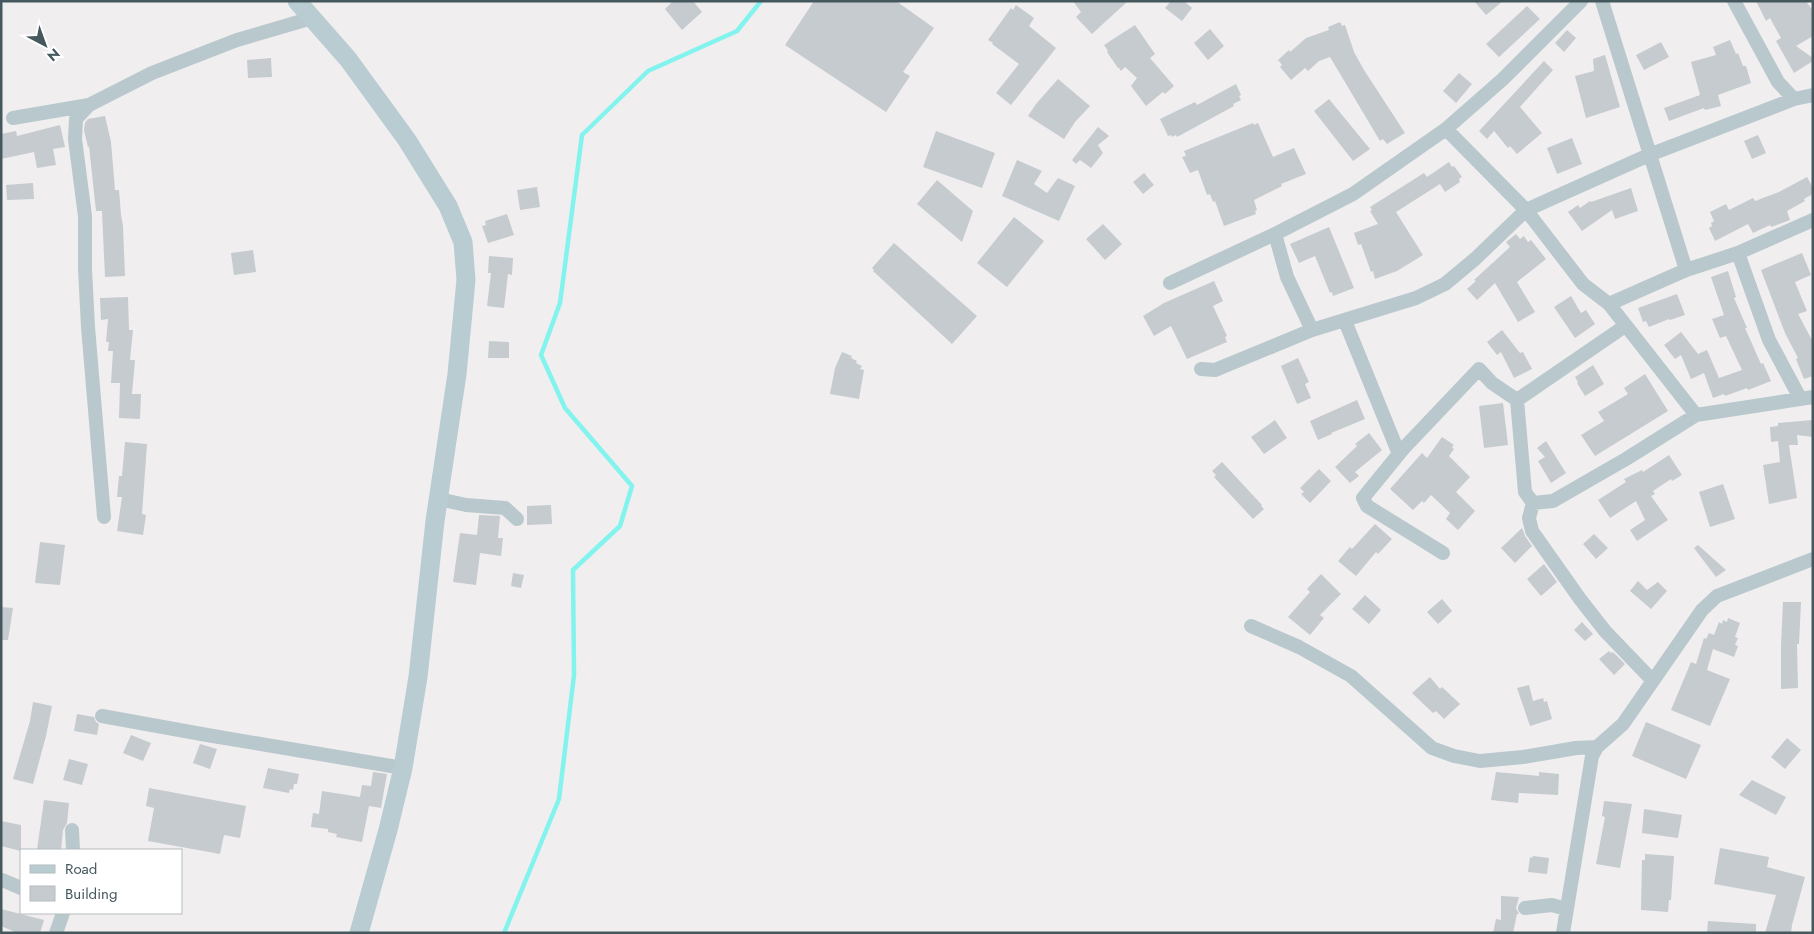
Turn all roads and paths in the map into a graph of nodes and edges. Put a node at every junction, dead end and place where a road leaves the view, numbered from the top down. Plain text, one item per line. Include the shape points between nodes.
1 (297, 1) edge
2 (1581, 1) edge
3 (1602, 1) edge
4 (1734, 1) edge
5 (312, 18) junction
6 (1813, 95) edge
7 (1794, 99) junction
8 (89, 105) junction
9 (13, 118) dead end
10 (1446, 129) junction
11 (1649, 155) junction
12 (1526, 210) junction
13 (1813, 220) edge
14 (1276, 234) junction
15 (1738, 253) junction
16 (1686, 270) junction
17 (1170, 283) dead end
18 (1609, 304) junction
19 (1345, 321) junction
20 (1625, 326) junction
21 (1312, 330) junction
22 (1202, 369) dead end
23 (1806, 398) edge
24 (1517, 400) junction
25 (1696, 415) junction
26 (1399, 454) junction
27 (439, 499) junction
28 (1533, 503) junction
29 (104, 517) dead end
30 (518, 519) dead end
31 (1443, 553) dead end
32 (1813, 559) edge
33 (1251, 626) dead end
34 (1653, 681) junction
35 (102, 716) dead end
36 (1598, 747) junction
37 (403, 768) junction
38 (72, 830) dead end
39 (73, 849) edge
40 (2, 880) edge
41 (20, 888) edge
42 (1525, 908) dead end
43 (1566, 909) junction
44 (63, 914) edge
45 (56, 933) edge
46 (359, 933) edge
47 (1563, 933) edge

1 - 5 street
2 - 10 street via 1503,79
3 - 11 street
4 - 7 street via 1778,82
5 - 8 street via 237,40 152,73
5 - 27 street via 348,60 406,140 448,206 463,242 466,280 457,374
6 - 7 street
7 - 11 street
8 - 9 street
8 - 29 street via 76,119 75,139 85,216 88,327
10 - 12 street
10 - 14 street via 1354,194
11 - 12 street
11 - 16 street
12 - 18 street via 1583,284
12 - 19 street via 1475,260 1445,284 1416,298
13 - 15 street
14 - 17 street
14 - 21 street via 1287,277
15 - 16 street
15 - 23 street via 1769,340
16 - 18 street
18 - 20 street
19 - 21 street
19 - 26 street
20 - 24 street
20 - 25 street
21 - 22 street via 1215,370
23 - 25 street
24 - 26 street via 1478,369
24 - 28 street via 1526,492
25 - 28 street via 1553,501
26 - 31 street via 1363,498 1367,506
27 - 30 street via 466,506 505,508
27 - 37 street via 418,677
28 - 34 street via 1529,518 1532,531 1604,631
32 - 34 street via 1717,596 1702,610
33 - 36 street via 1299,646 1351,676 1432,748 1454,756 1480,761
34 - 36 street via 1623,724
35 - 37 street
36 - 43 street via 1592,756 1585,790
37 - 46 street
38 - 39 street
40 - 41 street
42 - 43 street via 1552,905
43 - 47 street
44 - 45 street

